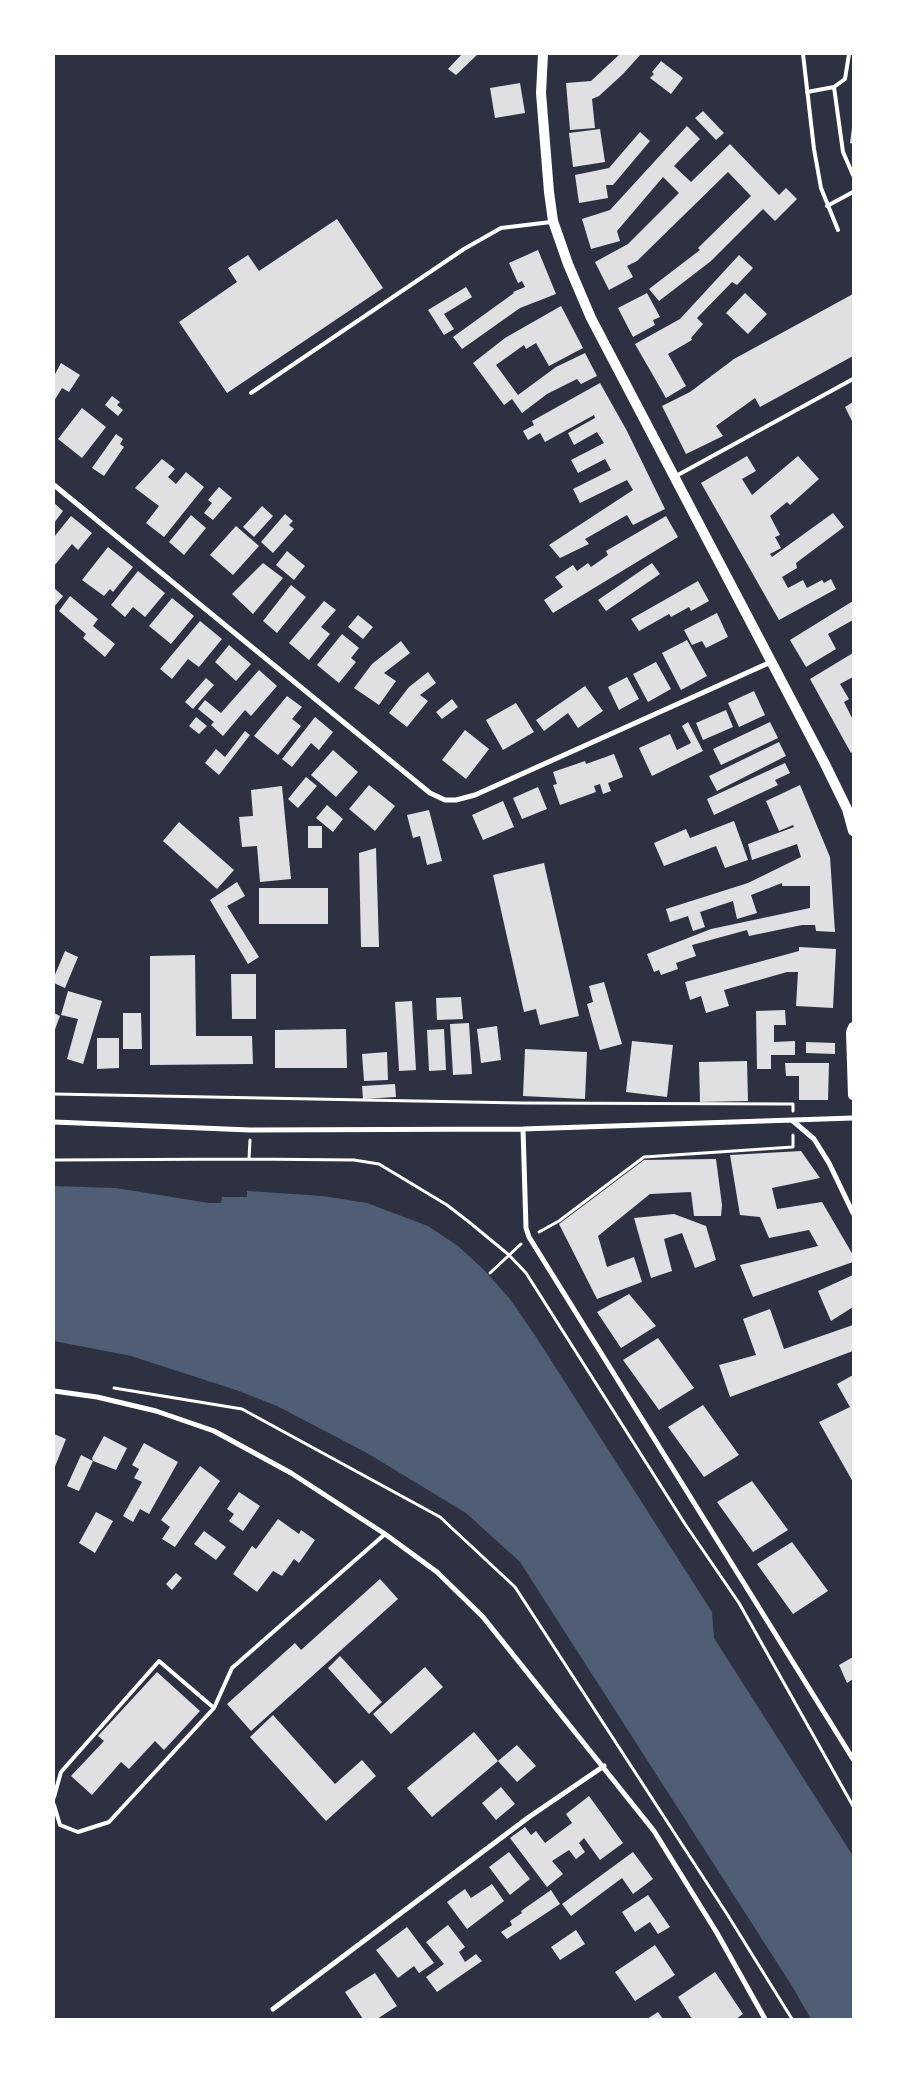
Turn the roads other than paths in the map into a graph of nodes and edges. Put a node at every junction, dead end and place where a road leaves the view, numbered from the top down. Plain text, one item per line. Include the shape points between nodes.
1 (543, 54) edge
2 (803, 54) edge
3 (849, 54) edge
4 (834, 87) junction
5 (807, 92) junction
6 (853, 175) edge
7 (853, 192) edge
8 (827, 206) junction
9 (553, 221) junction
10 (838, 230) dead end
11 (853, 379) edge
12 (251, 393) dead end
13 (674, 477) junction
14 (54, 485) edge
15 (771, 662) junction
16 (853, 831) edge
17 (853, 1026) edge
18 (853, 1096) edge
19 (853, 1118) edge
20 (792, 1121) junction
21 (54, 1122) edge
22 (523, 1130) junction
23 (853, 1213) edge
24 (54, 1391) edge
25 (385, 1534) junction
26 (214, 1708) junction
27 (853, 1759) edge
28 (604, 1766) junction
29 (54, 1796) edge
30 (54, 1806) edge
31 (273, 2009) dead end
32 (765, 2019) edge

1 - 9 main road via 545,155
2 - 5 lane
3 - 4 lane via 845,79
4 - 5 lane
4 - 6 lane via 843,152
5 - 8 lane via 814,149
7 - 8 lane
8 - 10 lane
9 - 12 lane via 501,228 464,249
9 - 13 main road via 591,318
11 - 13 lane
13 - 15 main road
14 - 15 street via 430,793 445,800 475,795
15 - 16 main road via 847,809
17 - 18 main road
19 - 20 street
20 - 22 street
20 - 23 street via 814,1139
21 - 22 street via 250,1130
22 - 27 street via 529,1237
24 - 25 street via 156,1411 214,1431 291,1473
25 - 26 lane via 232,1668
25 - 28 street via 438,1572 484,1617
26 - 29 lane via 160,1661 61,1772
26 - 30 lane via 109,1822 78,1832 60,1825
28 - 31 street via 529,1817
28 - 32 street via 654,1831

